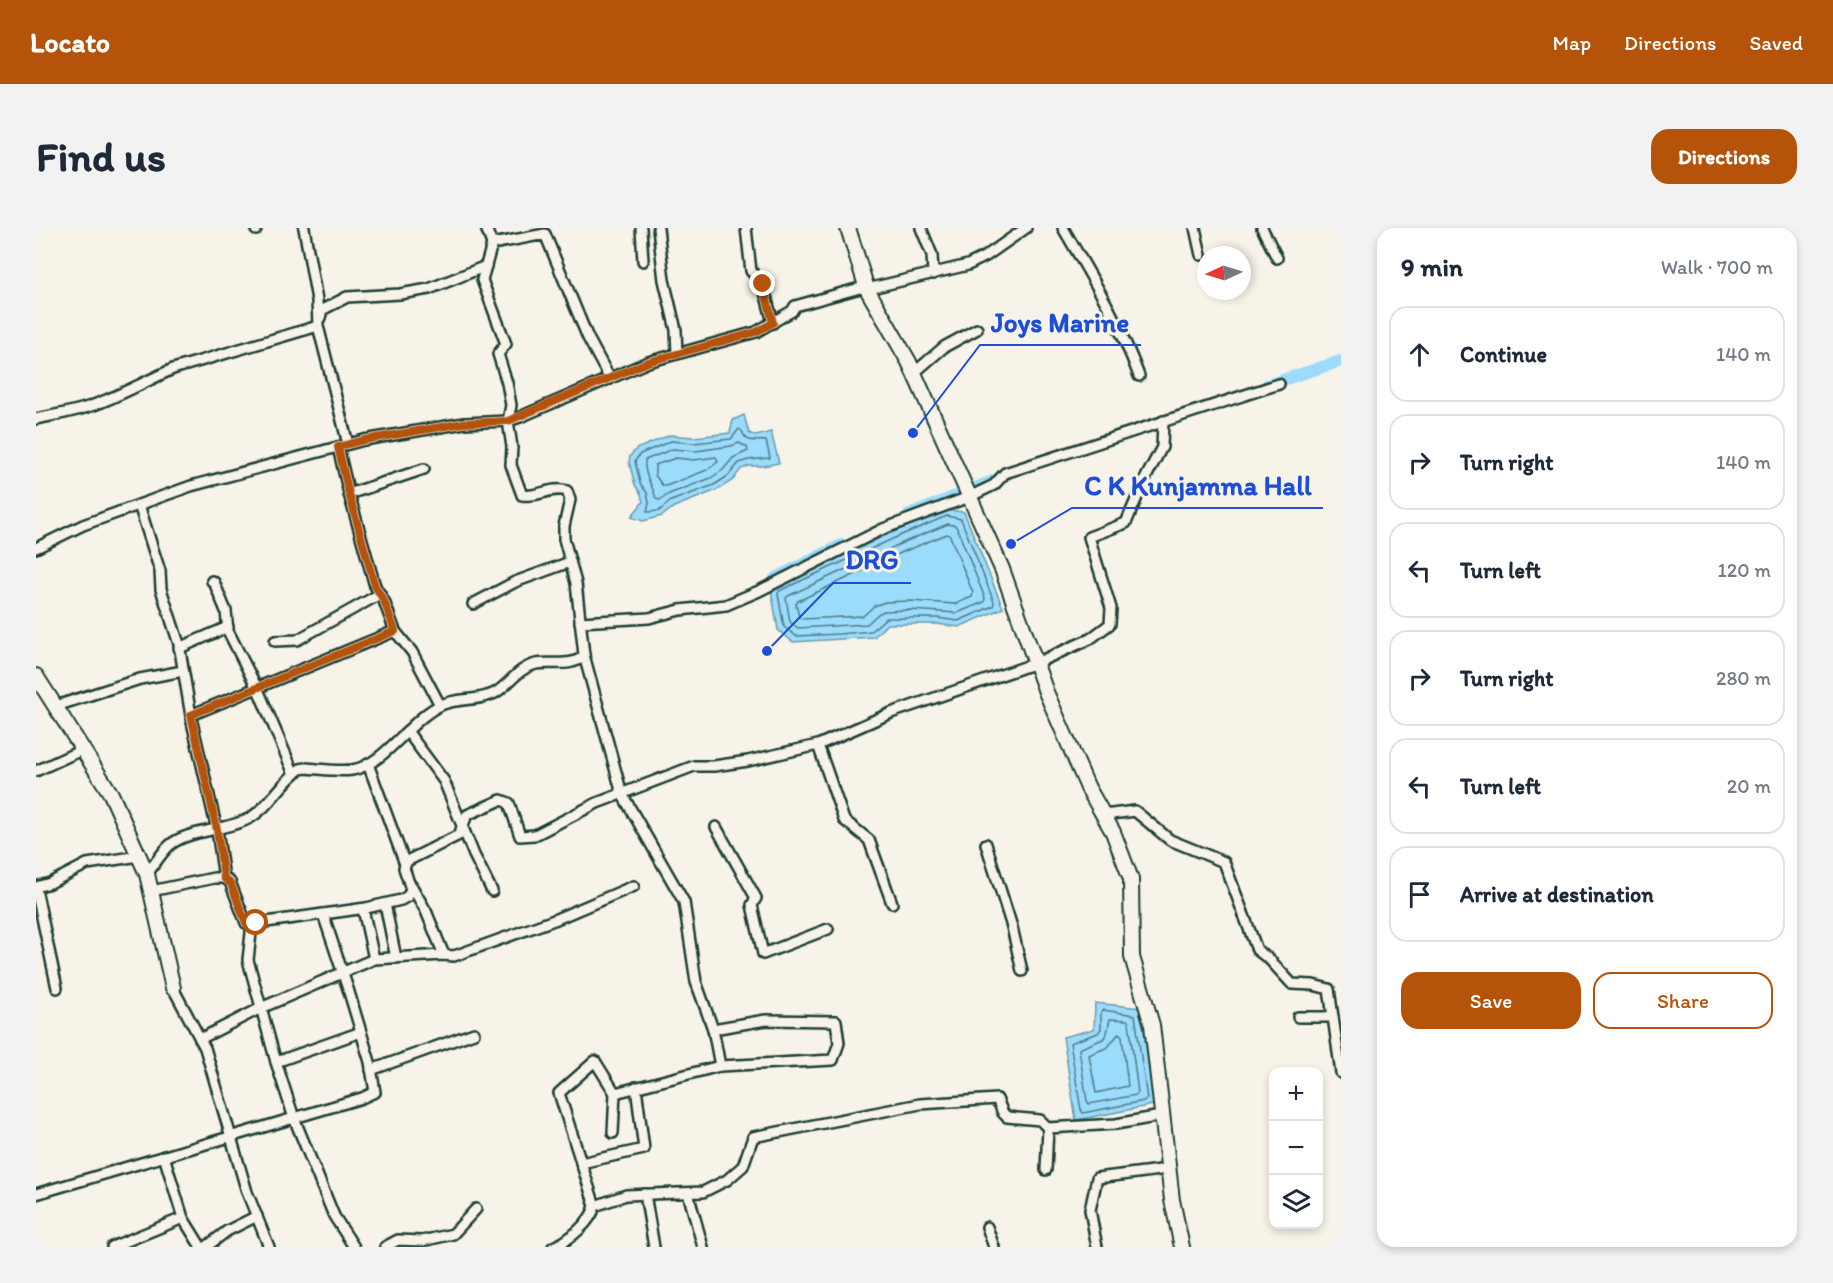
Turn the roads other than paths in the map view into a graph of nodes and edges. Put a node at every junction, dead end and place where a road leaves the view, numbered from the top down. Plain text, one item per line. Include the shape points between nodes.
1 (304, 228) edge
2 (486, 228) edge
3 (641, 228) edge
4 (658, 228) edge
5 (746, 228) edge
6 (848, 228) edge
7 (921, 228) edge
8 (1026, 228) edge
9 (1063, 228) edge
10 (1195, 228) edge
11 (1263, 228) edge
12 (492, 244) junction
13 (1199, 246) edge
14 (1277, 258) dead end
15 (643, 261) dead end
16 (486, 266) junction
17 (933, 273) junction
18 (867, 289) junction
19 (773, 323) junction
20 (318, 326) junction
21 (977, 329) dead end
22 (677, 354) junction
23 (914, 373) junction
24 (1139, 376) dead end
25 (610, 379) junction
26 (1279, 384) dead end
27 (36, 419) edge
28 (508, 421) junction
29 (1163, 421) junction
30 (348, 444) junction
31 (338, 447) junction
32 (424, 469) dead end
33 (349, 494) junction
34 (967, 494) junction
35 (139, 505) junction
36 (36, 548) edge
37 (570, 562) junction
38 (212, 581) dead end
39 (380, 594) junction
40 (473, 604) dead end
41 (580, 622) junction
42 (228, 627) junction
43 (395, 631) junction
44 (275, 641) dead end
45 (179, 648) junction
46 (584, 655) junction
47 (1036, 663) junction
48 (183, 671) junction
49 (36, 676) edge
50 (257, 688) junction
51 (440, 705) junction
52 (56, 706) junction
53 (191, 715) junction
54 (407, 731) junction
55 (818, 745) junction
56 (84, 749) junction
57 (368, 764) junction
58 (36, 771) edge
59 (294, 774) junction
60 (622, 794) junction
61 (1104, 815) junction
62 (462, 825) junction
63 (716, 827) dead end
64 (217, 830) junction
65 (986, 844) dead end
66 (139, 856) junction
67 (405, 864) junction
68 (147, 874) junction
69 (224, 878) junction
70 (411, 885) junction
71 (634, 886) dead end
72 (36, 888) edge
73 (151, 891) junction
74 (492, 891) dead end
75 (892, 903) dead end
76 (385, 904) junction
77 (363, 909) junction
78 (323, 914) junction
79 (252, 924) junction
80 (828, 929) dead end
81 (444, 954) junction
82 (396, 958) junction
83 (374, 959) junction
84 (1022, 971) dead end
85 (343, 973) junction
86 (57, 988) dead end
87 (173, 988) joint
88 (261, 1008) junction
89 (1298, 1017) dead end
90 (1333, 1017) junction
91 (713, 1029) junction
92 (361, 1032) junction
93 (474, 1033) dead end
94 (200, 1038) junction
95 (276, 1062) junction
96 (720, 1066) junction
97 (371, 1070) junction
98 (1341, 1073) edge
99 (636, 1087) junction
100 (615, 1093) junction
101 (1161, 1116) junction
102 (294, 1118) junction
103 (1048, 1128) junction
104 (613, 1133) dead end
105 (231, 1137) junction
106 (164, 1156) junction
107 (581, 1163) junction
108 (1168, 1168) junction
109 (1046, 1170) dead end
110 (688, 1193) junction
111 (36, 1194) edge
112 (645, 1194) junction
113 (595, 1206) junction
114 (476, 1209) dead end
115 (257, 1216) junction
116 (183, 1218) junction
117 (987, 1227) dead end
118 (567, 1244) edge
119 (1185, 1246) edge
120 (112, 1247) edge
121 (201, 1247) edge
122 (206, 1247) edge
123 (269, 1247) edge
124 (354, 1247) edge
125 (385, 1247) edge
126 (553, 1247) edge
127 (654, 1247) edge
128 (703, 1247) edge
129 (994, 1247) edge
130 (1097, 1247) edge

1 - 20 street
2 - 12 street
3 - 15 street
4 - 22 street
5 - 19 street via 751,271 763,284
6 - 18 street
7 - 17 street via 932,255
8 - 17 street via 977,261
9 - 24 street via 1125,338
10 - 13 street
11 - 14 street
12 - 16 street
12 - 25 street via 545,234 588,338
16 - 20 street via 429,290 347,297 322,310
16 - 28 street via 482,280 506,344 498,354 512,405
17 - 18 street
18 - 19 street via 795,306
18 - 23 street
19 - 22 street via 756,332
20 - 27 street via 173,369 90,407
20 - 30 street
21 - 23 street via 944,347
22 - 25 street
23 - 34 street
25 - 28 street
26 - 29 street
28 - 30 street via 464,423
28 - 37 street via 511,465 522,495 567,490 570,500 564,526
29 - 34 street via 1005,473 994,485
29 - 47 street via 1162,447 1126,523 1089,537 1111,608 1110,624 1090,639
30 - 31 street
31 - 33 street
31 - 35 street via 191,486
32 - 33 street
33 - 39 street
34 - 41 street via 726,605 649,618
34 - 47 street via 1002,569
35 - 36 street via 83,525
35 - 45 street
37 - 40 street via 515,582
37 - 41 street
38 - 42 street via 226,611
39 - 43 street
39 - 44 street via 297,640
41 - 46 street
42 - 45 street
42 - 50 street
43 - 50 street
43 - 51 street via 412,652
45 - 48 street
46 - 51 street via 574,662 527,667 493,694
46 - 60 street
47 - 55 street via 891,713
47 - 61 street via 1088,788
48 - 52 street
48 - 53 street
49 - 52 street
50 - 53 street
50 - 59 street
51 - 54 street
52 - 56 street
53 - 64 street
54 - 57 street
54 - 62 street via 444,781
55 - 60 street via 748,761 694,766
55 - 75 street via 844,820 869,840
56 - 58 street
56 - 66 street via 111,794
57 - 59 street via 350,771 306,768
57 - 67 street
59 - 64 street via 262,809
60 - 62 street via 535,835 520,836 506,800 467,815
60 - 91 street via 684,902 696,982
61 - 90 street via 1134,811 1170,840 1224,862 1257,950 1292,984 1329,988
61 - 101 street via 1131,879 1132,957 1152,1025
62 - 67 street via 459,835 452,840
62 - 74 street
63 - 80 street via 756,898 752,905 764,954
64 - 68 street via 171,844
64 - 69 street
65 - 84 street
66 - 68 street
66 - 72 street via 87,864
67 - 70 street
68 - 73 street
69 - 73 street
69 - 79 street via 231,884 246,923
70 - 76 street via 404,898
70 - 81 street
71 - 81 street via 454,956
72 - 86 street
73 - 87 street
76 - 77 street
76 - 82 street
77 - 78 street
77 - 83 street
78 - 79 street
78 - 85 street
79 - 88 street via 248,960
81 - 82 street
82 - 83 street
83 - 85 street
85 - 88 street
85 - 92 street
87 - 94 street
88 - 94 street
88 - 95 street
89 - 90 street
90 - 98 street
91 - 96 street
91 - 96 street via 766,1020 836,1021 839,1044 833,1060
92 - 95 street
92 - 97 street
93 - 97 street
94 - 105 street
95 - 102 street
96 - 99 street
97 - 102 street via 375,1092
99 - 100 street
99 - 107 street via 644,1149
100 - 104 street
100 - 107 street via 595,1061 559,1093
101 - 103 street via 1116,1125
101 - 108 street
102 - 105 street
102 - 124 street via 334,1216
103 - 109 street
103 - 110 street via 1040,1120 1006,1117 997,1099 920,1104 753,1137 743,1166 727,1180 703,1192
105 - 106 street
105 - 115 street
106 - 111 street
106 - 116 street
107 - 113 street
108 - 119 street
108 - 130 street via 1097,1178 1090,1210
110 - 112 street
110 - 128 street
112 - 113 street via 626,1195
112 - 127 street
113 - 118 street
114 - 125 street via 453,1234 422,1241 398,1240
115 - 122 street
115 - 123 street
116 - 120 street
116 - 121 street
117 - 129 street
118 - 126 street

